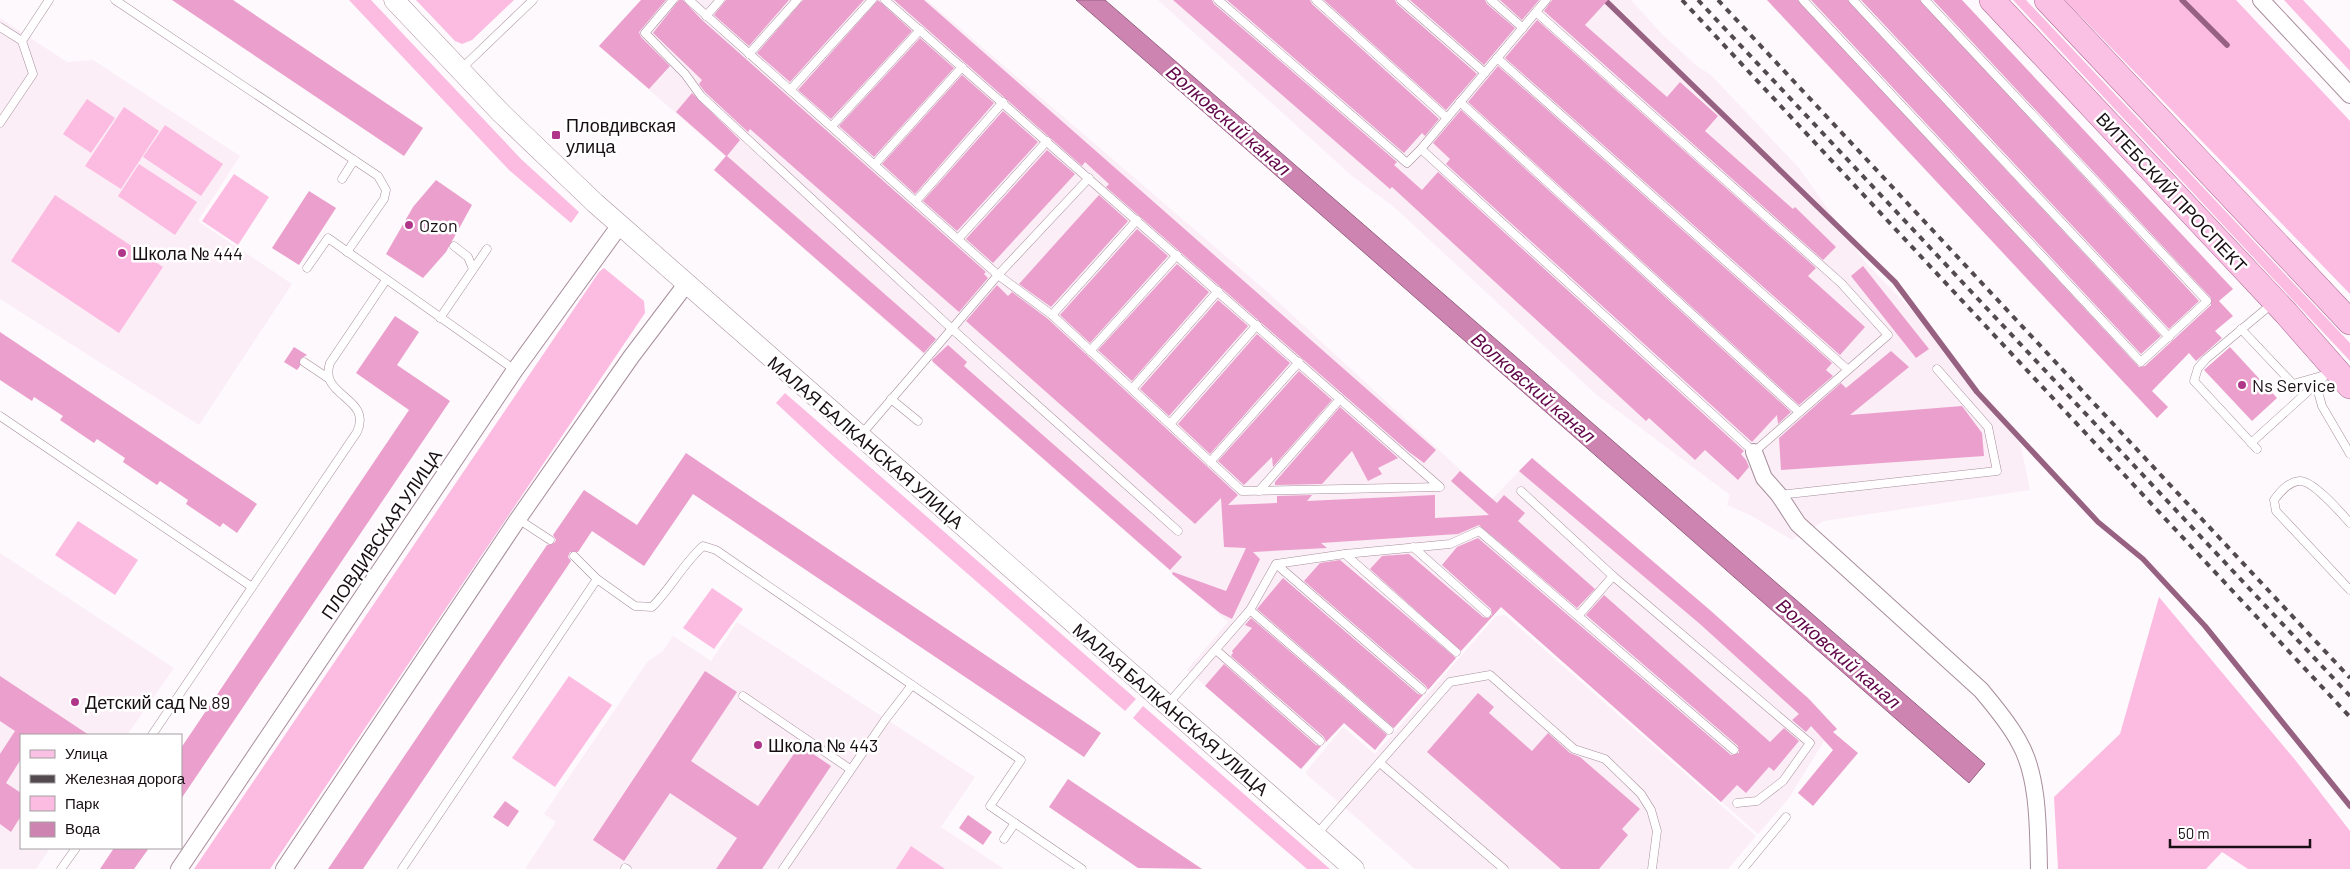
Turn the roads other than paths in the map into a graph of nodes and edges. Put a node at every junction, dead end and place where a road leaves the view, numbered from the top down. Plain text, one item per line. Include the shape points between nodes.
1 (48, 0) edge
2 (115, 0) edge
3 (394, 0) edge
4 (533, 0) edge
5 (673, 0) edge
6 (689, 0) edge
7 (720, 0) edge
8 (797, 0) edge
9 (872, 0) edge
10 (885, 0) edge
11 (1218, 0) edge
12 (1316, 0) edge
13 (1401, 0) edge
14 (1491, 0) edge
15 (1546, 0) edge
16 (1803, 0) edge
17 (1853, 0) edge
18 (1925, 0) edge
19 (1992, 0) edge
20 (2047, 0) edge
21 (2261, 0) edge
22 (1536, 12) junction
23 (706, 16) junction
24 (0, 27) edge
25 (1523, 28) junction
26 (920, 30) junction
27 (22, 41) junction
28 (749, 54) junction
29 (1497, 58) junction
30 (962, 67) junction
31 (460, 70) junction
32 (1485, 73) junction
33 (790, 90) junction
34 (2348, 90) edge
35 (1003, 102) junction
36 (1460, 102) junction
37 (1447, 118) junction
38 (0, 123) edge
39 (832, 126) junction
40 (1047, 141) junction
41 (1421, 149) junction
42 (354, 160) junction
43 (875, 164) junction
44 (342, 178) dead end
45 (1089, 178) junction
46 (916, 201) junction
47 (1137, 220) junction
48 (620, 225) junction
49 (958, 239) junction
50 (454, 246) dead end
51 (487, 249) dead end
52 (348, 252) junction
53 (1177, 255) junction
54 (307, 268) dead end
55 (473, 269) junction
56 (998, 275) junction
57 (386, 280) junction
58 (687, 284) junction
59 (1218, 291) junction
60 (2275, 301) junction
61 (1052, 315) junction
62 (440, 318) junction
63 (2350, 322) edge
64 (1257, 325) junction
65 (952, 328) junction
66 (2241, 329) junction
67 (2169, 336) junction
68 (1090, 351) junction
69 (304, 362) dead end
70 (1299, 362) junction
71 (1937, 368) dead end
72 (1847, 369) junction
73 (515, 370) junction
74 (2337, 376) edge
75 (328, 378) junction
76 (2293, 384) junction
77 (2316, 384) junction
78 (1132, 389) junction
79 (2303, 396) junction
80 (891, 399) junction
81 (1340, 399) junction
82 (1799, 412) junction
83 (0, 416) edge
84 (918, 421) dead end
85 (1170, 424) junction
86 (859, 437) junction
87 (2251, 443) junction
88 (2257, 449) dead end
89 (1754, 452) junction
90 (2350, 454) edge
91 (1210, 462) junction
92 (1259, 491) junction
93 (1521, 491) dead end
94 (1779, 495) junction
95 (518, 519) junction
96 (2350, 523) edge
97 (1178, 531) dead end
98 (550, 540) dead end
99 (1414, 547) junction
100 (1345, 554) junction
101 (574, 556) dead end
102 (1276, 564) junction
103 (1613, 576) junction
104 (597, 579) junction
105 (252, 587) junction
106 (2350, 590) edge
107 (1250, 610) junction
108 (1486, 613) dead end
109 (1578, 616) junction
110 (1216, 650) junction
111 (1456, 652) dead end
112 (912, 685) junction
113 (1422, 690) dead end
114 (743, 696) dead end
115 (1167, 706) junction
116 (1389, 730) dead end
117 (153, 734) edge
118 (1320, 741) dead end
119 (1734, 750) dead end
120 (1380, 763) junction
121 (850, 769) junction
122 (1737, 803) dead end
123 (1786, 816) dead end
124 (1015, 823) junction
125 (1316, 836) junction
126 (1004, 839) dead end
127 (75, 849) edge
128 (62, 869) edge
129 (179, 869) edge
130 (284, 869) edge
131 (402, 869) edge
132 (783, 869) edge
133 (1082, 869) edge
134 (1354, 869) edge
135 (1504, 869) edge
136 (1652, 869) edge
137 (1742, 869) edge
138 (2039, 869) edge

1 - 27 lane
2 - 42 lane
3 - 31 street, МАЛАЯ БАЛКАНСКАЯ УЛИЦА
4 - 31 lane
5 - 65 lane via 644,33 685,74 701,96
6 - 23 lane
7 - 23 lane
8 - 28 lane
9 - 33 lane
10 - 26 lane
11 - 41 lane via 1407,163
12 - 37 lane
13 - 32 lane
14 - 25 lane
15 - 22 lane
16 - 67 lane via 2141,362
17 - 67 lane
18 - 67 lane via 2207,301
19 - 60 main road, ВИТЕБСКИЙ ПРОСПЕКТ
20 - 63 main road
21 - 34 street
22 - 25 lane
22 - 72 lane via 1841,282 1888,335
23 - 28 lane
24 - 27 lane
25 - 29 lane
26 - 30 lane
26 - 39 lane
27 - 38 lane via 32,74
28 - 33 lane
29 - 32 lane
29 - 72 lane
30 - 35 lane
30 - 43 lane
31 - 48 street, МАЛАЯ БАЛКАНСКАЯ УЛИЦА via 547,158
32 - 36 lane
33 - 39 lane
35 - 40 lane
35 - 46 lane
36 - 37 lane
36 - 82 lane
37 - 41 lane
39 - 43 lane
40 - 45 lane
40 - 49 lane
41 - 89 lane
42 - 44 lane
42 - 52 lane via 378,176 386,190 384,199
43 - 46 lane
45 - 47 lane
45 - 56 lane
46 - 49 lane
47 - 53 lane
47 - 61 lane
48 - 58 street, МАЛАЯ БАЛКАНСКАЯ УЛИЦА
48 - 73 street, ПЛОВДИВСКАЯ УЛИЦА
49 - 56 lane
50 - 55 lane via 468,257
51 - 55 lane
52 - 54 lane via 328,238
52 - 57 lane
53 - 59 lane
53 - 68 lane
55 - 62 lane
56 - 61 lane
56 - 65 lane
57 - 62 lane
57 - 75 lane via 330,363
58 - 86 street, МАЛАЯ БАЛКАНСКАЯ УЛИЦА
58 - 95 street
59 - 64 lane
59 - 78 lane
60 - 66 lane
60 - 74 main road, ВИТЕБСКИЙ ПРОСПЕКТ
61 - 68 lane
62 - 73 lane
64 - 70 lane
64 - 85 lane
65 - 80 lane
65 - 97 lane
66 - 76 lane
66 - 87 lane via 2206,359 2198,368 2194,381
68 - 78 lane
69 - 75 lane
70 - 81 lane
70 - 91 lane
71 - 94 lane via 1988,427 1997,472
72 - 82 lane
73 - 129 street, ПЛОВДИВСКАЯ УЛИЦА
74 - 76 lane
74 - 77 lane
75 - 105 lane via 336,390 356,407 360,425
76 - 79 lane
77 - 79 lane
77 - 90 lane via 2322,406
78 - 85 lane
79 - 87 lane
80 - 84 lane
80 - 86 lane
81 - 92 lane
81 - 92 lane via 1440,487
82 - 89 lane
83 - 105 lane
85 - 91 lane
86 - 115 street, МАЛАЯ БАЛКАНСКАЯ УЛИЦА
87 - 88 lane
89 - 94 street via 1764,478
91 - 92 lane via 1242,491
93 - 103 lane
94 - 138 street via 1798,524 1981,690 2005,721 2020,743 2036,799
95 - 98 lane
95 - 130 street
96 - 106 lane via 2308,482 2300,480 2290,484 2274,500 2276,511
99 - 100 lane
99 - 108 lane
99 - 109 lane via 1450,544 1479,531
100 - 102 lane
100 - 111 lane
101 - 104 lane
102 - 107 lane
102 - 113 lane
103 - 109 lane
103 - 122 lane via 1810,743 1783,781 1757,801
104 - 112 lane via 635,606 652,607 703,546 716,550
104 - 131 lane
105 - 117 lane
107 - 110 lane
107 - 116 lane
109 - 119 lane
110 - 115 lane
110 - 118 lane
112 - 121 lane
112 - 124 lane via 1021,760 990,806
114 - 121 lane
115 - 125 street, МАЛАЯ БАЛКАНСКАЯ УЛИЦА
120 - 125 lane
120 - 135 lane
120 - 136 lane via 1450,682 1490,675 1574,749 1605,759 1641,794 1651,810 1657,831
121 - 132 lane
123 - 137 lane
124 - 126 lane
124 - 133 lane
125 - 134 street, МАЛАЯ БАЛКАНСКАЯ УЛИЦА
127 - 128 lane

